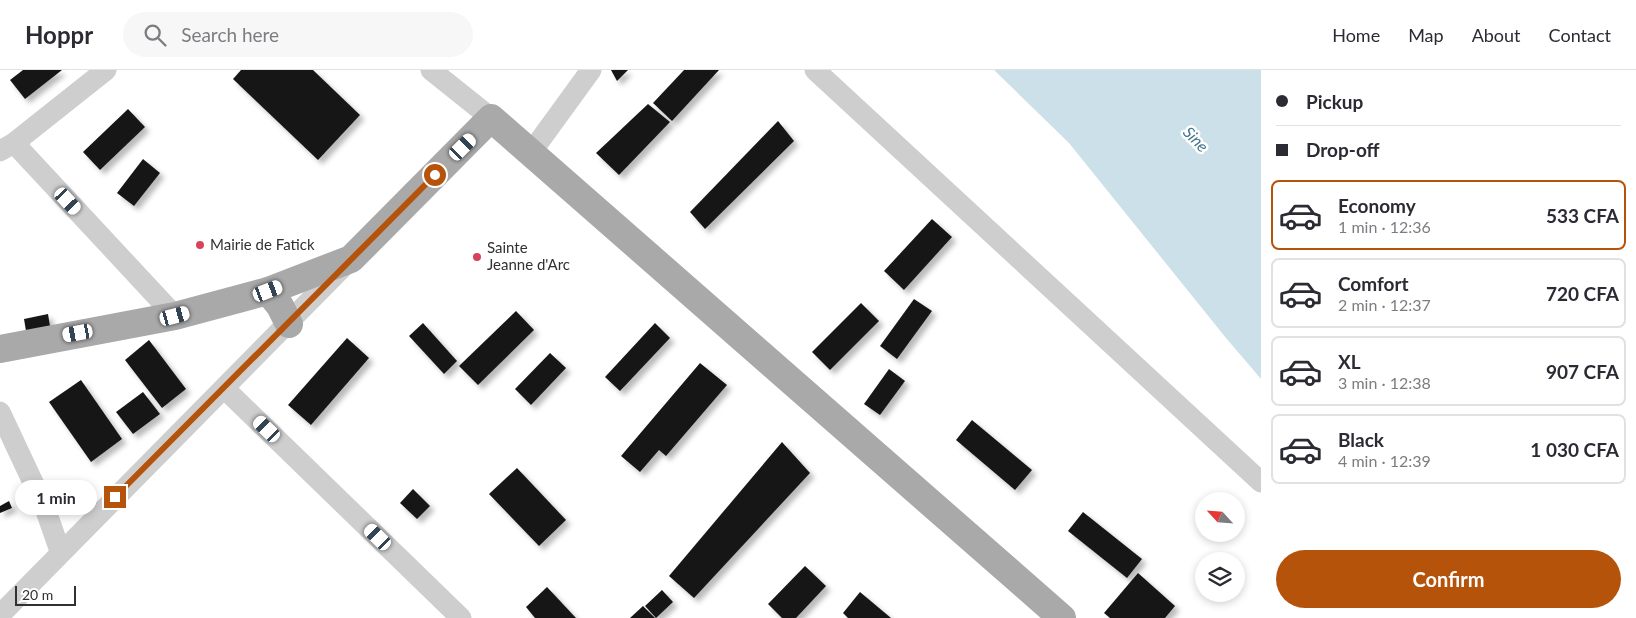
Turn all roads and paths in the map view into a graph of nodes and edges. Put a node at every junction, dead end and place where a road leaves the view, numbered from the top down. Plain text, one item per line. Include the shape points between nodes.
1 (106, 70) edge
2 (431, 70) edge
3 (590, 70) edge
4 (815, 70) edge
5 (491, 118) junction
6 (7, 147) edge
7 (530, 154) junction
8 (351, 260) junction
9 (268, 291) junction
10 (175, 316) junction
11 (289, 324) junction
12 (0, 349) edge
13 (225, 388) junction
14 (0, 412) edge
15 (1261, 482) edge
16 (60, 551) junction
17 (0, 615) edge
18 (1051, 615) edge
19 (461, 618) edge

1 - 6 street
2 - 5 street
3 - 7 street
4 - 15 street
5 - 7 main road
5 - 8 main road
6 - 10 street
7 - 18 main road
8 - 9 main road
8 - 11 street
9 - 10 main road
9 - 11 main road
10 - 12 main road
11 - 13 street
13 - 16 street
13 - 19 street
14 - 16 street via 45,508
16 - 17 street

